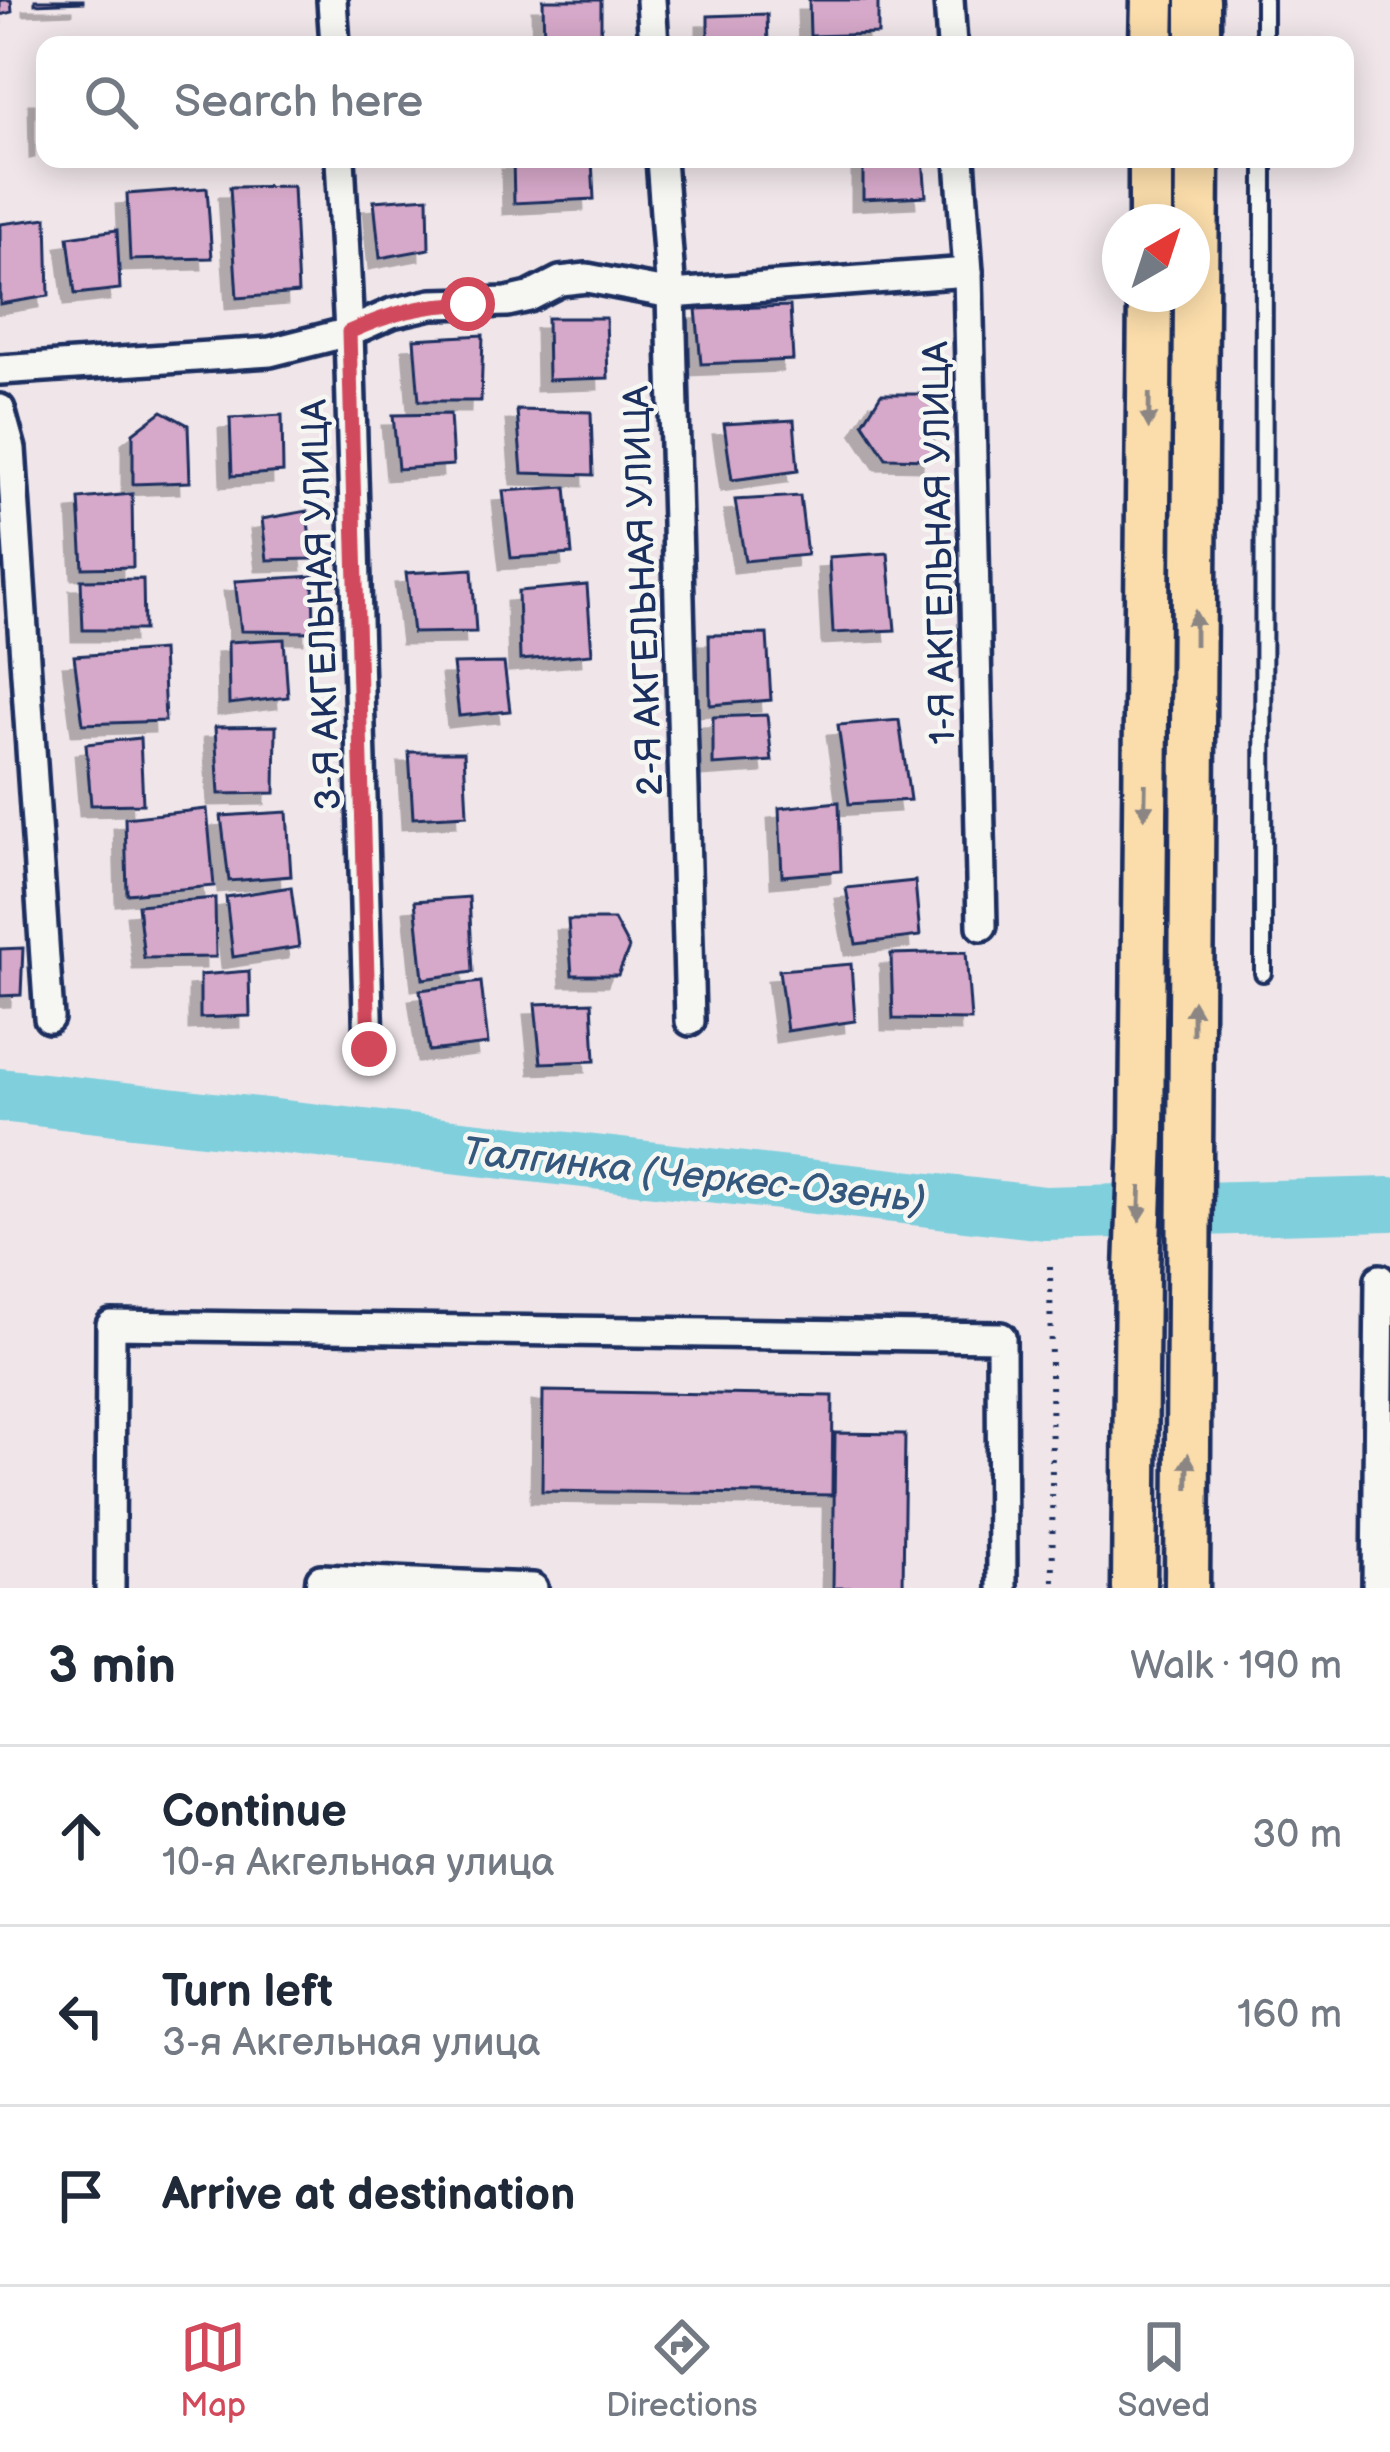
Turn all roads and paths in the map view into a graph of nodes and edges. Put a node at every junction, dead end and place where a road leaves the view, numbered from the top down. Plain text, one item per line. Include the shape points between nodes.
1 (332, 0) edge
2 (651, 0) edge
3 (949, 0) edge
4 (1153, 0) edge
5 (1198, 0) edge
6 (1264, 0) edge
7 (334, 36) edge
8 (653, 36) edge
9 (951, 36) edge
10 (1152, 36) edge
11 (1198, 36) edge
12 (1264, 36) edge
13 (340, 168) edge
14 (663, 168) edge
15 (961, 168) edge
16 (1151, 168) edge
17 (1197, 168) edge
18 (1264, 168) edge
19 (1150, 204) edge
20 (968, 272) junction
21 (670, 294) junction
22 (1150, 312) edge
23 (349, 332) junction
24 (0, 370) edge
25 (0, 409) edge
26 (982, 926) dead end
27 (1263, 973) dead end
28 (50, 1018) dead end
29 (690, 1021) dead end
30 (369, 1049) dead end
31 (1050, 1266) dead end
32 (1379, 1279) dead end
33 (110, 1588) edge
34 (320, 1588) edge
35 (533, 1588) edge
36 (1002, 1588) edge
37 (1053, 1588) edge
38 (1134, 1588) edge
39 (1187, 1588) edge
40 (1377, 1588) edge

1 - 7 street
2 - 8 street
3 - 9 street
4 - 10 main road
5 - 11 main road
6 - 12 lane
13 - 23 street, 3-Я АКГЕЛЬНАЯ УЛИЦА
14 - 21 street, 2-Я АКГЕЛЬНАЯ УЛИЦА
15 - 20 street, 1-Я АКГЕЛЬНАЯ УЛИЦА
16 - 19 main road
39 -> 17 main road
18 - 27 lane
20 - 21 street
20 - 26 street, 1-Я АКГЕЛЬНАЯ УЛИЦА
21 - 23 street via 587,278 560,281 507,302 392,313
21 - 29 street, 2-Я АКГЕЛЬНАЯ УЛИЦА
22 -> 38 main road
23 - 24 street via 269,352
23 - 30 street, 3-Я АКГЕЛЬНАЯ УЛИЦА
25 - 28 street via 11,449
31 - 37 path
32 - 40 street
33 - 36 street via 111,1324 1001,1337
34 - 35 street via 321,1579

